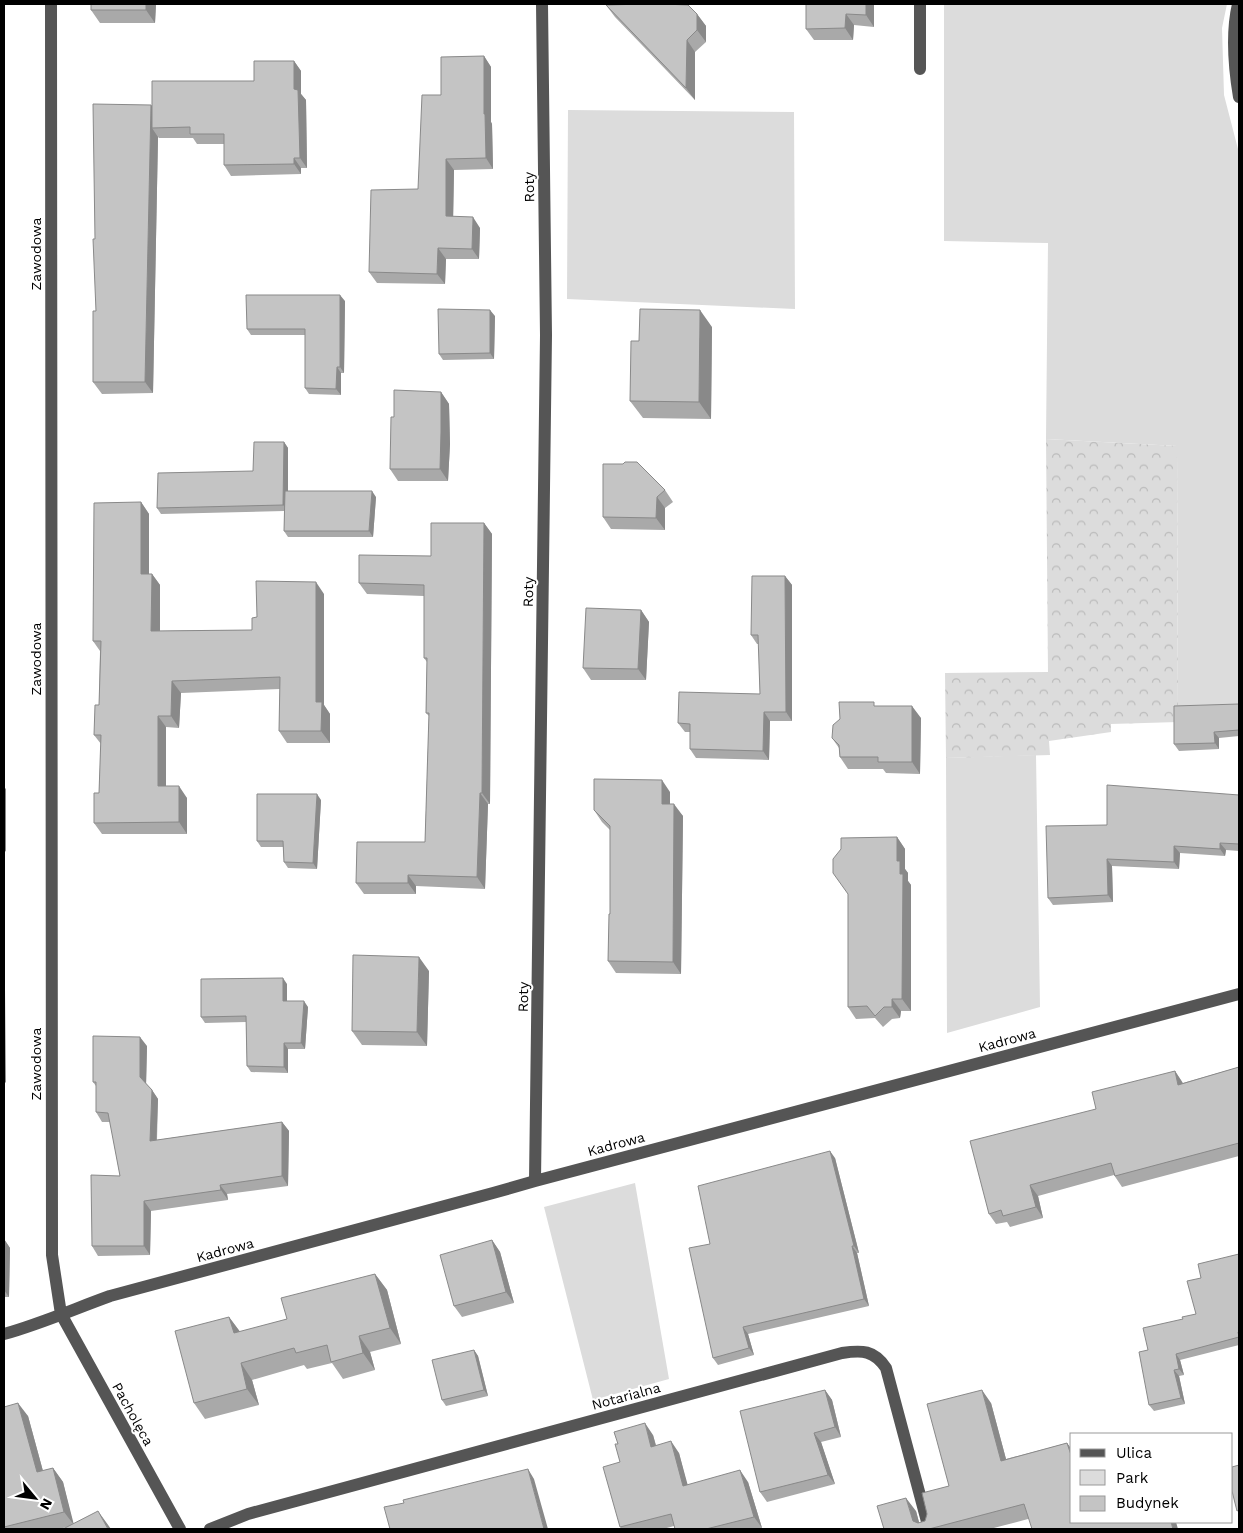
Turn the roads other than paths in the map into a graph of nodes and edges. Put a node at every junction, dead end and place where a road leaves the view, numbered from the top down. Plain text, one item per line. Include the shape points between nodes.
1 (51, 4) edge
2 (542, 4) edge
3 (920, 4) edge
4 (1238, 4) edge
5 (920, 69) dead end
6 (1239, 97) edge
7 (1239, 994) edge
8 (535, 1181) junction
9 (61, 1314) junction
10 (4, 1334) edge
11 (180, 1529) edge
12 (210, 1529) edge
13 (929, 1529) edge

1 - 9 street, Zawodowa via 52,1255
2 - 8 street, Roty via 546,334
3 - 5 street
4 - 6 street via 1235,73
7 - 8 street, Kadrowa
8 - 9 street, Kadrowa via 110,1296
9 - 10 street, Kadrowa
9 - 11 street, Pacholęca
12 - 13 street, Notarialna via 248,1514 856,1351 876,1356 886,1368

